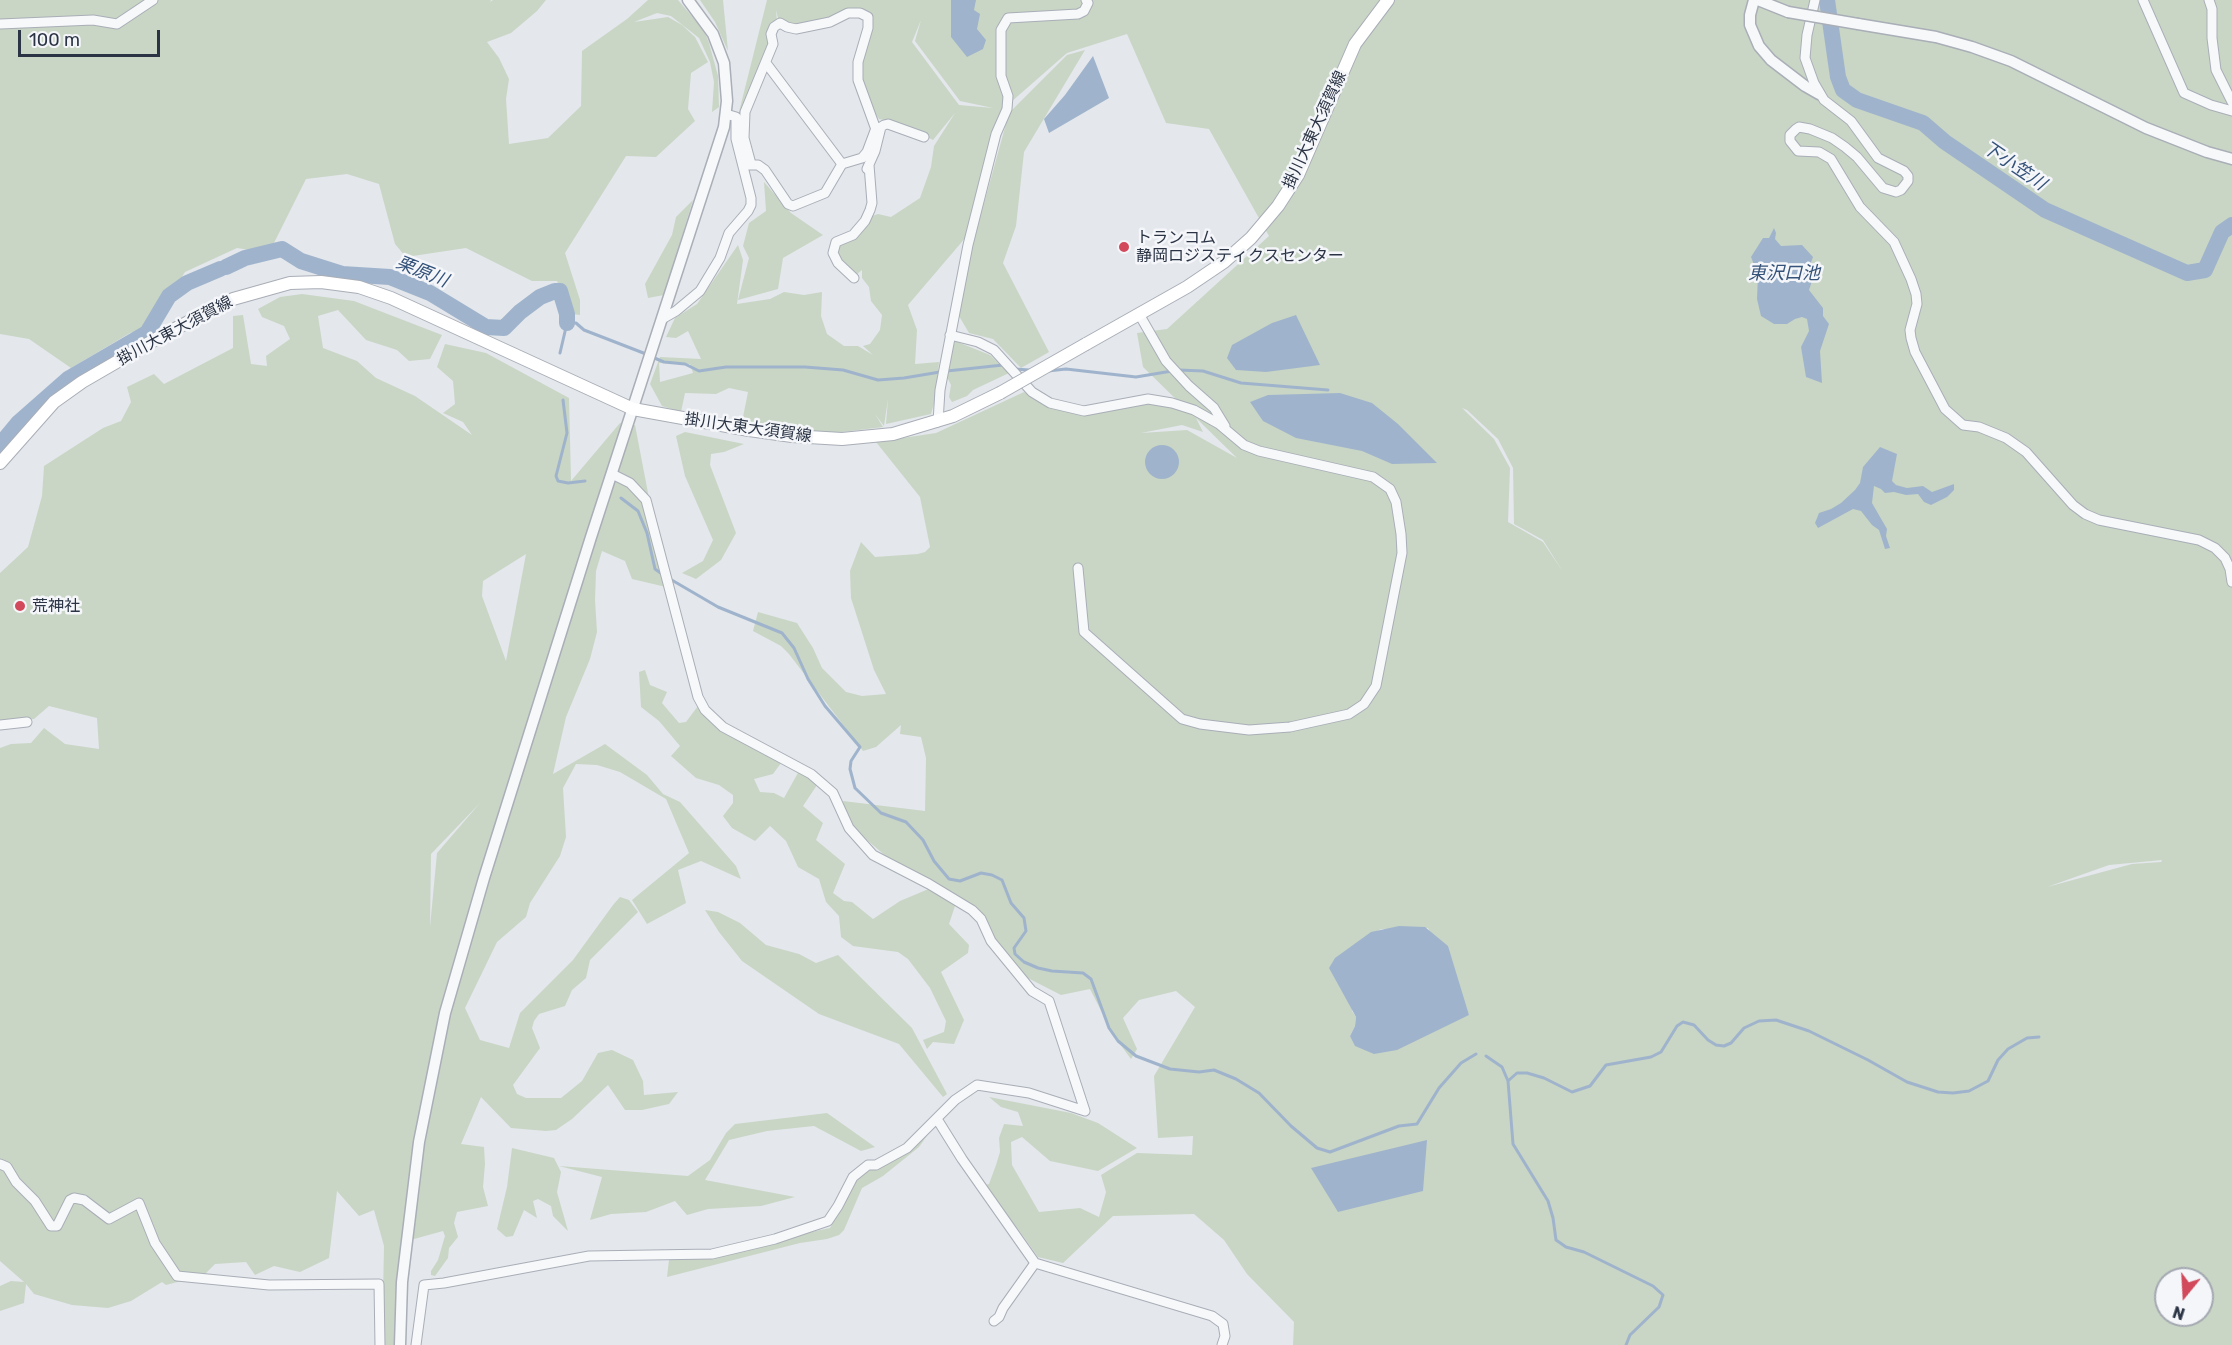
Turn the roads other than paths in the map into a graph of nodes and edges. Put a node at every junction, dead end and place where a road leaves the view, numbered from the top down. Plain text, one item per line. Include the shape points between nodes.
1 (153, 0) edge
2 (688, 0) edge
3 (1086, 0) edge
4 (1388, 0) edge
5 (1756, 0) edge
6 (1815, 0) edge
7 (2143, 0) edge
8 (2209, 0) edge
9 (0, 24) edge
10 (766, 63) junction
11 (1820, 94) junction
12 (2232, 102) edge
13 (2232, 111) edge
14 (726, 114) junction
15 (877, 132) junction
16 (924, 137) dead end
17 (2232, 159) edge
18 (842, 164) junction
19 (869, 165) junction
20 (747, 166) junction
21 (865, 189) dead end
22 (854, 278) dead end
23 (1139, 314) junction
24 (662, 319) junction
25 (950, 335) junction
26 (633, 409) junction
27 (938, 422) junction
28 (1230, 433) junction
29 (0, 463) edge
30 (612, 474) junction
31 (1078, 568) dead end
32 (2232, 582) edge
33 (27, 722) dead end
34 (0, 725) edge
35 (937, 1119) junction
36 (0, 1164) edge
37 (1035, 1263) junction
38 (994, 1321) dead end
39 (380, 1345) edge
40 (400, 1345) edge
41 (416, 1345) edge
42 (1222, 1345) edge

1 - 9 street via 117,24 93,20
2 - 14 street via 713,34 724,63
3 - 25 street via 1084,11 1078,15 1008,18 1001,30 1001,76 1008,96 1007,109 996,134
4 - 23 main road, 掛川大東大須賀線 via 1355,44 1298,175 1278,206 1224,262
5 - 11 street via 1750,25 1759,46 1804,86
5 - 17 street, bridge via 1788,12 1972,47 2011,61 2146,128
6 - 11 street via 1805,58
7 - 13 street via 2184,93
8 - 12 street via 2216,70
10 - 15 street via 773,44 771,34 780,23 796,28 830,22 848,13 865,14 868,28 858,62 858,80
10 - 18 street
10 - 20 street via 745,112
11 - 32 street via 1851,121 1878,158 1908,176 1901,190 1889,191 1876,182 1857,157 1832,138 1799,127 1790,135 1792,146 1798,151 1819,152 1831,159 1853,198 1894,242 1916,294 1910,330 1913,345 1946,409 1963,425 2006,438 2020,447 2085,514 2199,540 2215,548 2225,558
14 - 20 street via 736,117 736,139
14 - 24 street
15 - 16 street via 888,124
15 - 18 street via 862,158
15 - 19 street via 877,145
18 - 20 street via 825,193 793,206 765,170
19 - 21 street
19 - 22 street via 870,210 853,235 836,242 833,253
20 - 24 street via 751,198 748,212 729,233 720,258 700,291
23 - 27 main road, 掛川大東大須賀線, bridge via 1000,393
23 - 28 street via 1166,361 1214,408
24 - 26 street
25 - 27 street
25 - 28 street via 994,350 1032,392 1050,403 1084,411 1148,399 1194,410
26 - 27 main road, 掛川大東大須賀線 via 781,435 842,439 893,434
26 - 29 main road, 掛川大東大須賀線 via 391,298 321,282 290,283 233,299 82,382 54,402
26 - 30 street
28 - 31 street via 1259,451 1372,477 1390,489 1396,502 1401,553 1376,686 1364,704 1349,714 1290,727 1249,730 1182,719 1084,632
30 - 35 street via 630,483 646,500 698,697 705,710 723,727 811,774 832,793 849,828 873,855 972,910 1010,965 1032,991 1049,1001 1084,1111 1029,1093 977,1085
30 - 40 street via 445,1013 419,1142 404,1261
33 - 34 street
35 - 37 street
35 - 41 street via 908,1148 868,1165 852,1177 828,1221 810,1228 712,1254 589,1256 424,1284
36 - 39 street via 7,1167 35,1201 51,1226 57,1226 74,1198 84,1200 109,1219 139,1203 155,1243 177,1276 269,1285 379,1284
37 - 38 street
37 - 42 street via 1212,1316 1223,1324

